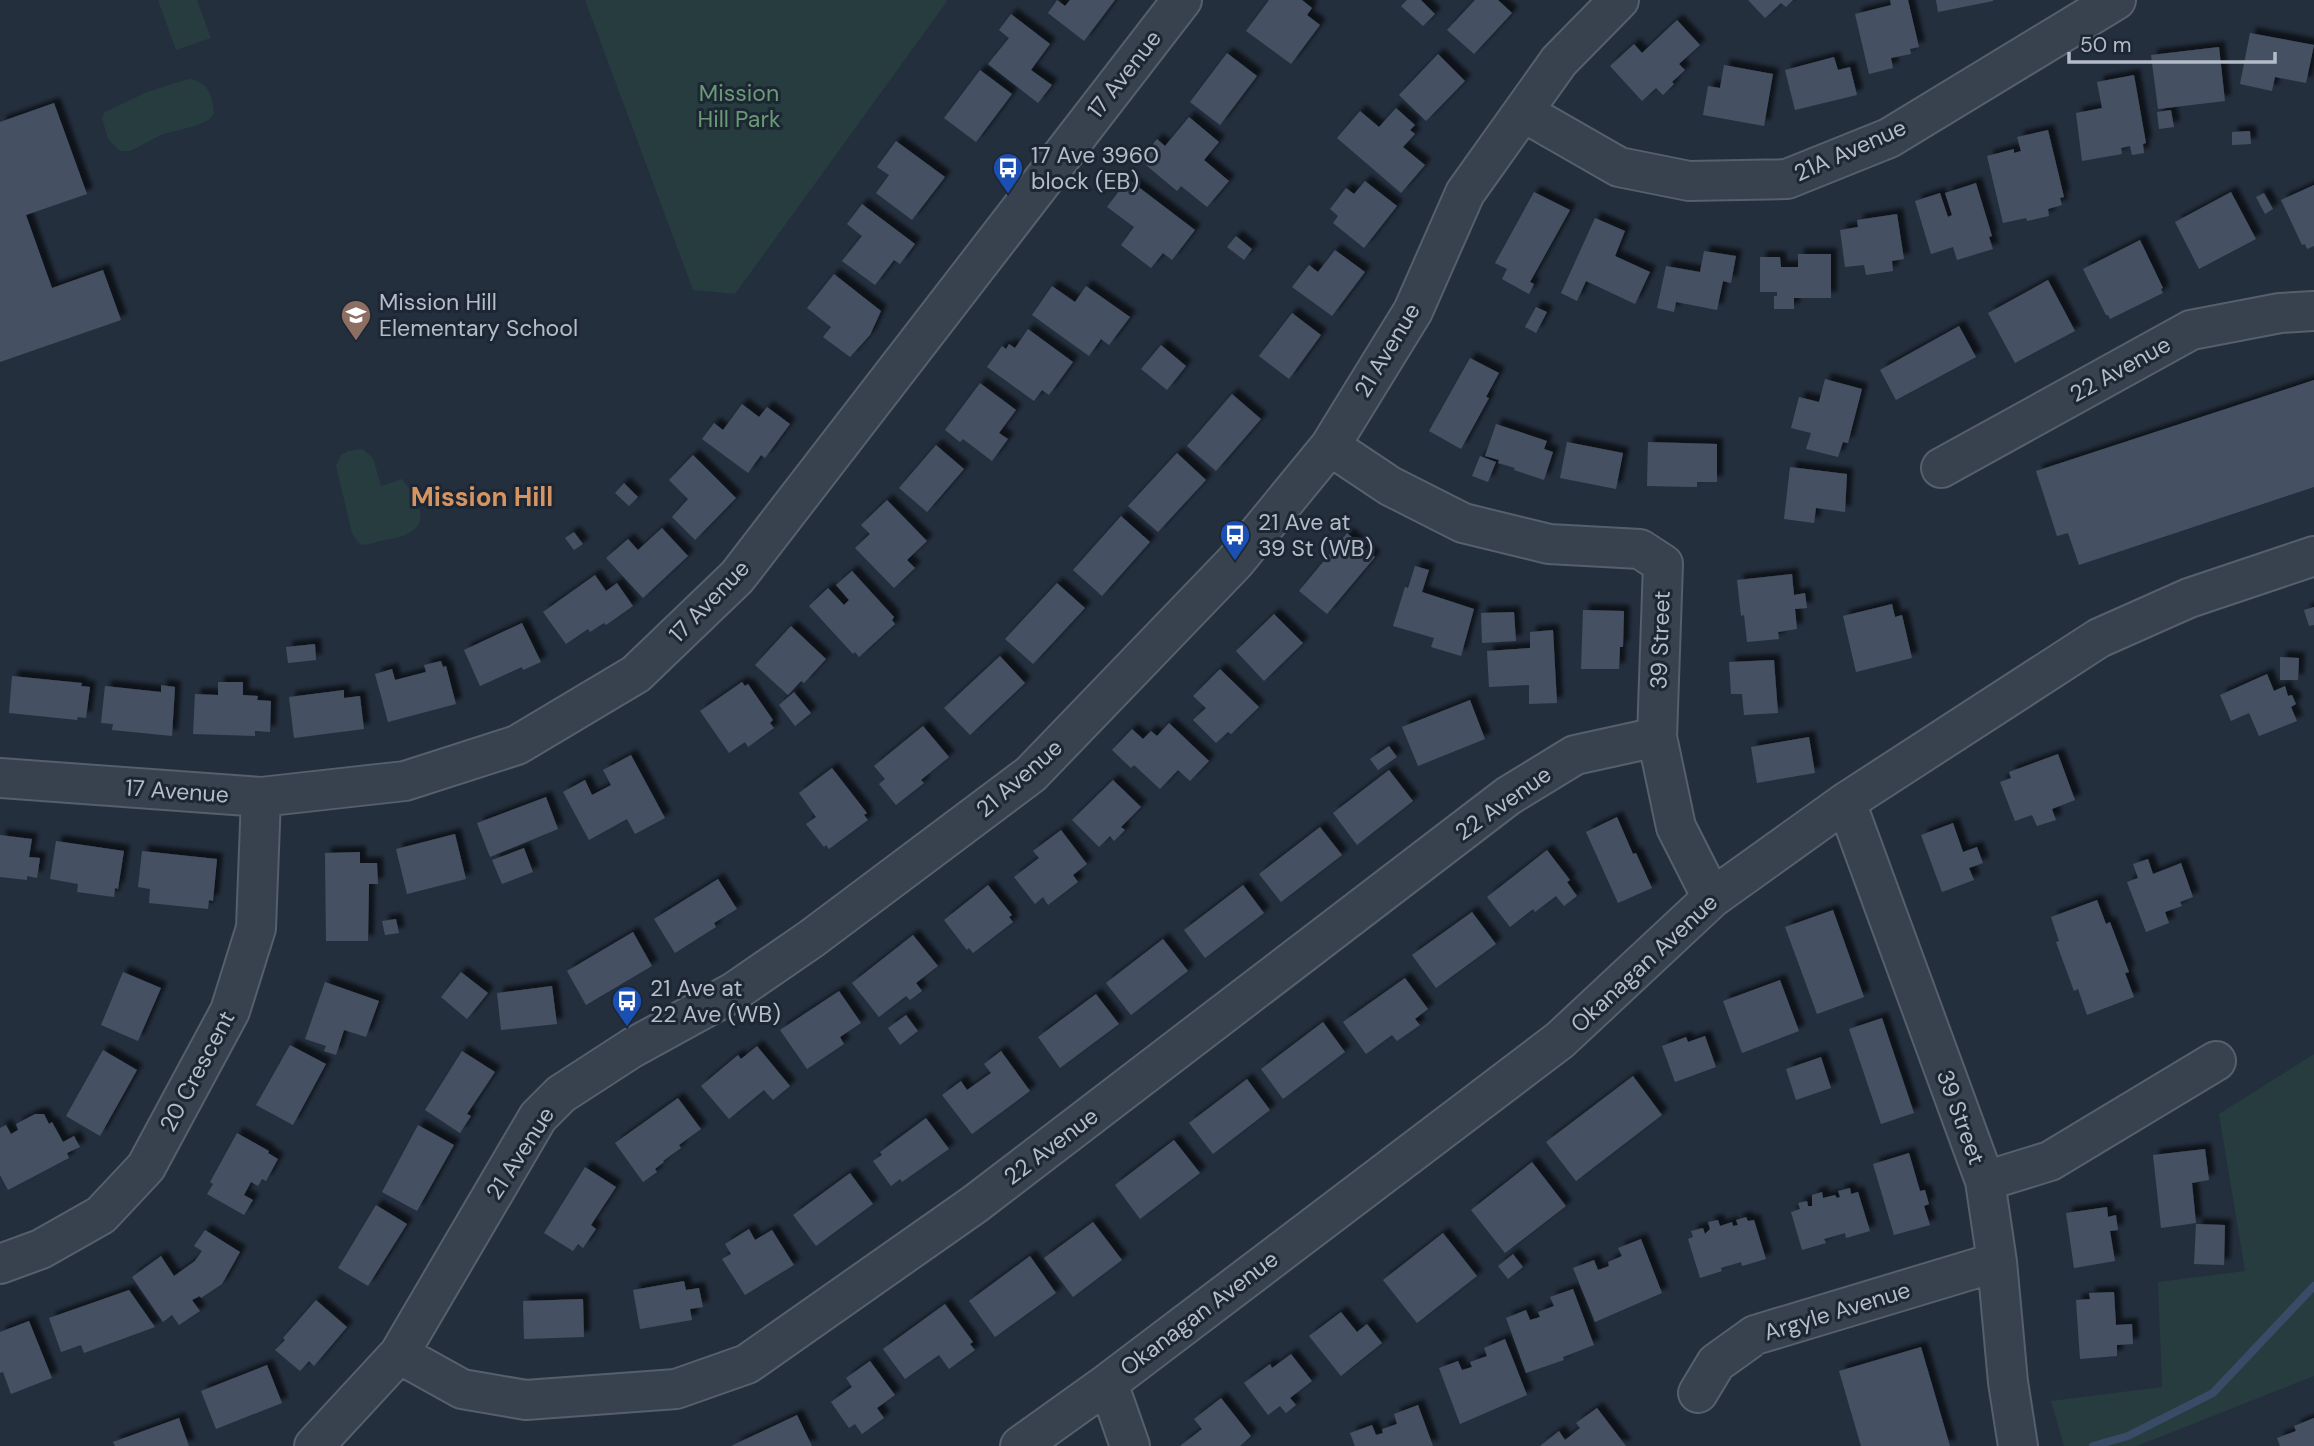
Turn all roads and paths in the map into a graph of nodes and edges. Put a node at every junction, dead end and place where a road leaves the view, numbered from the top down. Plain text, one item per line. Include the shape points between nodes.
1 (1182, 0) edge
2 (1619, 0) edge
3 (2116, 0) edge
4 (1523, 112) junction
5 (2314, 311) edge
6 (1330, 446) junction
7 (1941, 468) dead end
8 (2314, 556) edge
9 (1657, 737) junction
10 (0, 778) edge
11 (261, 797) junction
12 (1846, 802) junction
13 (1712, 898) junction
14 (2216, 1061) dead end
15 (1984, 1181) junction
16 (1997, 1262) junction
17 (0, 1264) edge
18 (399, 1354) junction
19 (1108, 1383) junction
20 (1698, 1392) dead end
21 (314, 1446) edge
22 (1020, 1446) edge
23 (1130, 1446) edge
24 (2018, 1446) edge

1 - 11 street, 17 Avenue via 737,577 636,674 517,745 405,781
2 - 4 street, 21 Avenue via 1559,61
3 - 4 street, 21A Avenue via 1889,138 1787,179 1689,181 1619,167
4 - 6 street, 21 Avenue via 1465,193 1413,311
5 - 7 street, 22 Avenue via 2191,330
6 - 9 street, 39 Street via 1390,486 1463,523 1549,544 1640,549 1663,564
6 - 18 street, 21 Avenue via 1235,562 1031,774 734,992 632,1048 561,1094 538,1117
8 - 12 street, Okanagan Avenue via 2189,598 2099,638
9 - 13 street, 39 Street via 1676,827
9 - 18 street, 22 Avenue via 1576,755 1508,796 975,1204 747,1364 676,1389 526,1400 462,1389
10 - 11 street, 17 Avenue
11 - 17 street, 20 Crescent via 253,940 230,1011 146,1167 101,1215 41,1249
12 - 13 street, Okanagan Avenue
12 - 15 street, 39 Street
13 - 19 street, Okanagan Avenue via 1560,1040
14 - 15 street via 2050,1161
15 - 16 street, 39 Street
16 - 20 street, Argyle Avenue via 1755,1335 1716,1363
16 - 24 street, 39 Street
18 - 21 street, 21 Avenue
19 - 22 street, Okanagan Avenue
19 - 23 street

